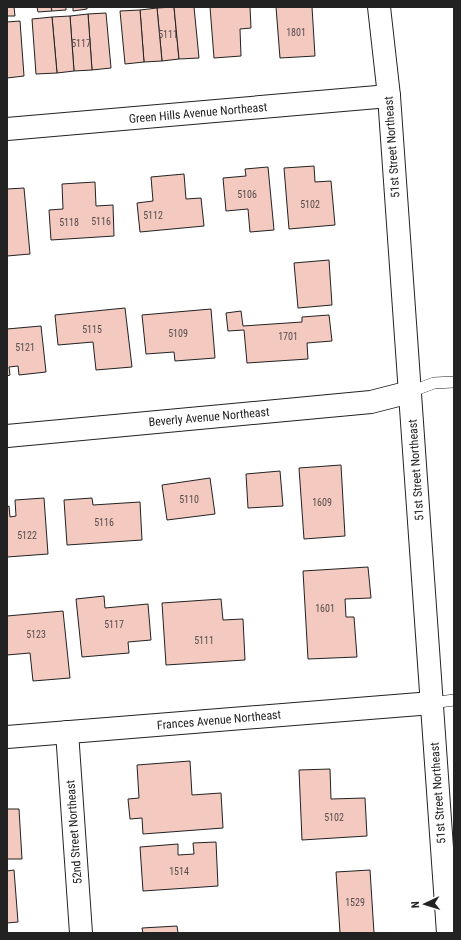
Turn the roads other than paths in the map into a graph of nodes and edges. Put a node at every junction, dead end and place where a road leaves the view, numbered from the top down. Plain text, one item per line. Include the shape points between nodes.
1 (379, 7) edge
2 (389, 96) junction
3 (7, 129) edge
4 (454, 382) edge
5 (410, 392) junction
6 (7, 436) edge
7 (454, 700) edge
8 (432, 703) junction
9 (67, 732) junction
10 (7, 737) edge
11 (81, 933) edge
12 (448, 933) edge

1 - 2 street, 51st Street Northeast
2 - 3 street, Green Hills Avenue Northeast
2 - 5 street, 51st Street Northeast
4 - 5 lane via 434,383
5 - 6 street, Beverly Avenue Northeast via 371,402
5 - 8 street, 51st Street Northeast
7 - 8 lane
8 - 9 street, Frances Avenue Northeast
8 - 12 street, 51st Street Northeast
9 - 10 street, Frances Avenue Northeast
9 - 11 street, 52nd Street Northeast

